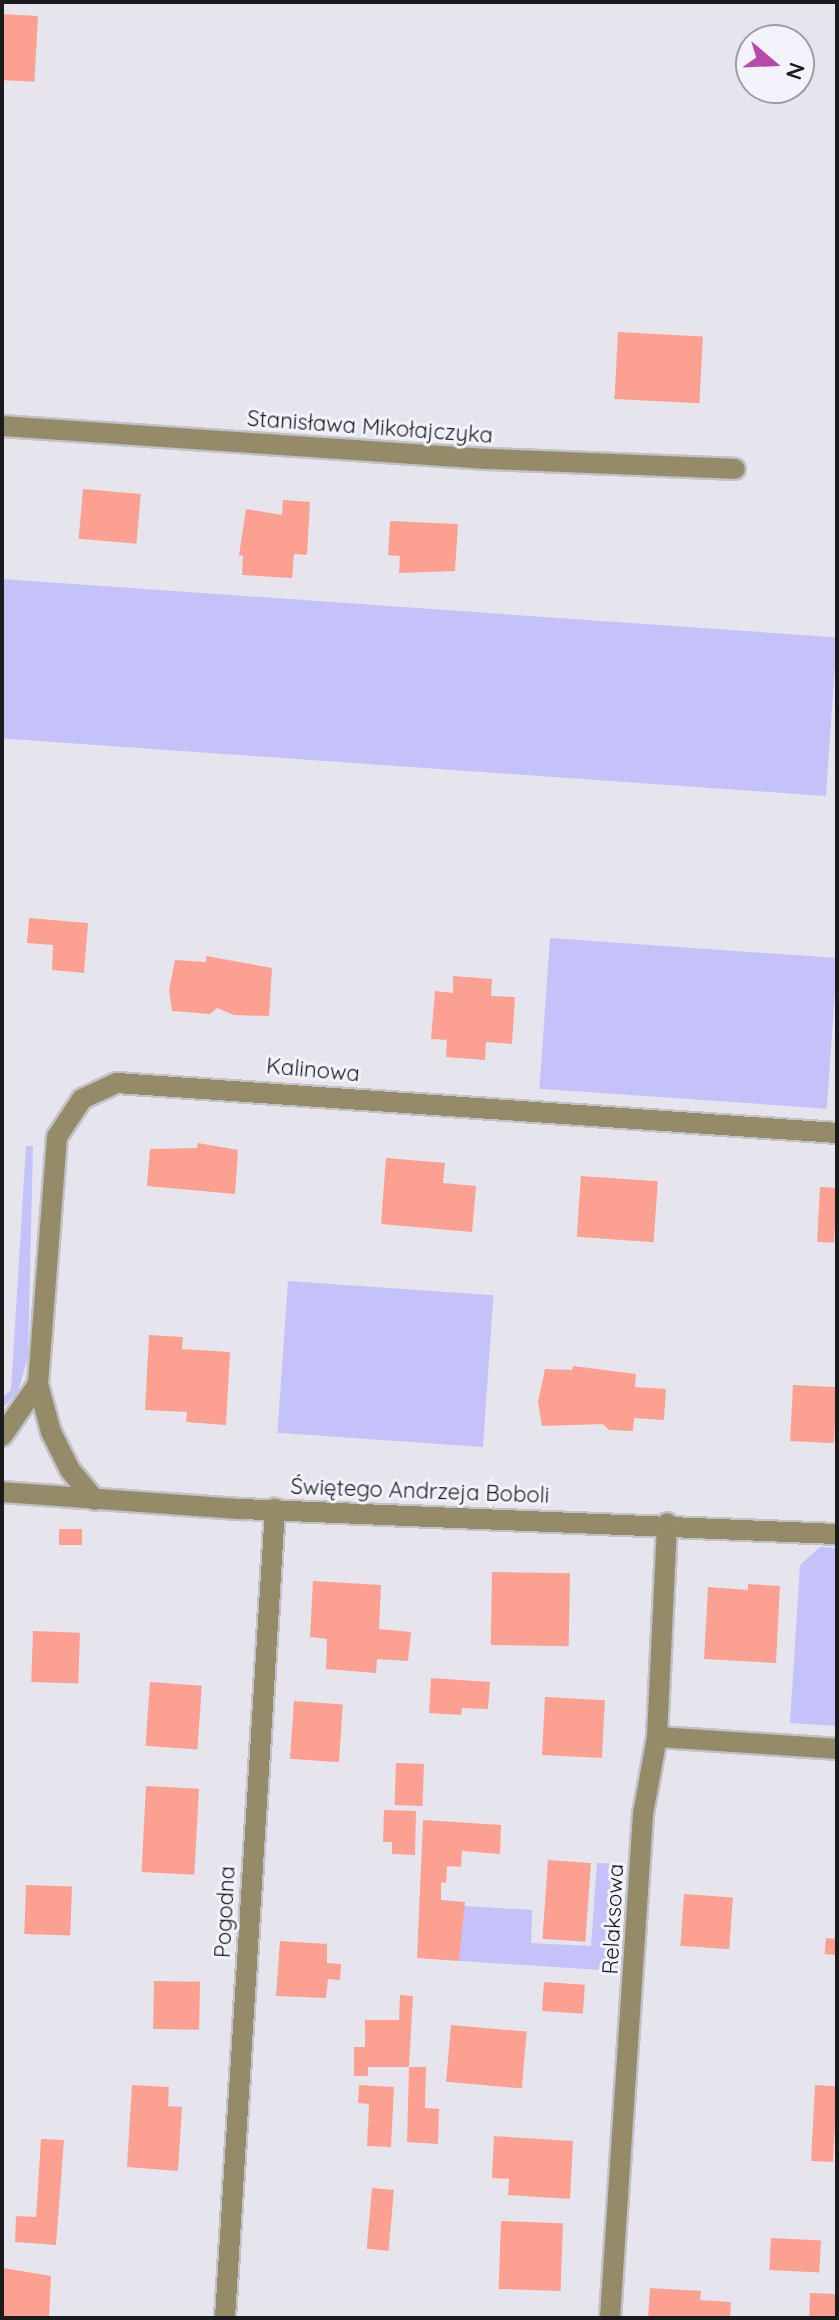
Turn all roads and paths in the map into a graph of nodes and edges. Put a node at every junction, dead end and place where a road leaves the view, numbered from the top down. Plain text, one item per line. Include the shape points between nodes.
1 (2, 426) edge
2 (735, 469) dead end
3 (837, 1133) edge
4 (38, 1384) junction
5 (2, 1436) edge
6 (2, 1492) edge
7 (95, 1500) junction
8 (275, 1509) junction
9 (667, 1523) junction
10 (837, 1534) edge
11 (657, 1737) junction
12 (837, 1749) edge
13 (225, 2318) edge
14 (610, 2318) edge

1 - 2 street, Stanisława Mikołajczyka via 488,459
3 - 4 street, Kalinowa via 117,1083 82,1099 57,1137
4 - 5 street
4 - 7 street, Kalinowa via 64,1457
6 - 7 street, Świętego Andrzeja Boboli
7 - 8 street, Świętego Andrzeja Boboli
8 - 9 street, Świętego Andrzeja Boboli
8 - 13 street, Pogodna
9 - 10 street, Świętego Andrzeja Boboli
9 - 11 street, Relaksowa
11 - 12 street
11 - 14 street, Relaksowa via 643,1814

